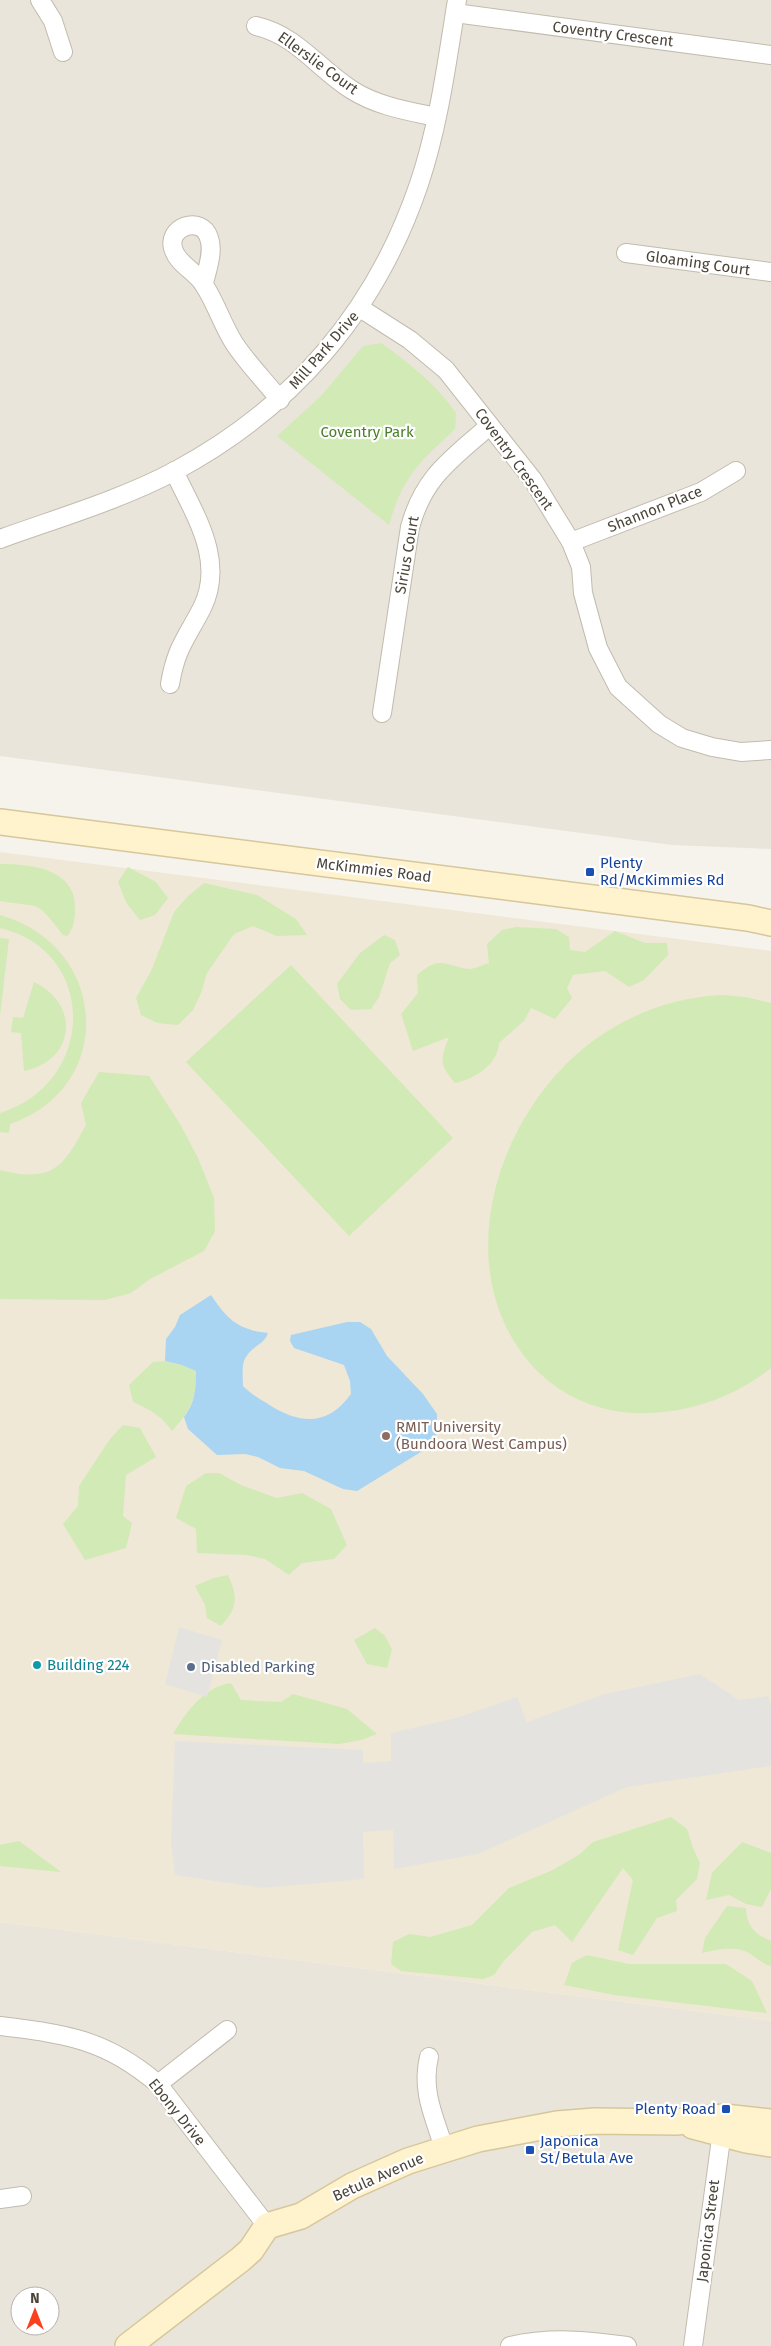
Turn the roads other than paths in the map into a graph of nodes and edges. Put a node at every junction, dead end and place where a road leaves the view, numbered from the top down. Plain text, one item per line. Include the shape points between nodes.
1 (40, 0) edge
2 (456, 7) edge
3 (256, 26) dead end
4 (63, 52) dead end
5 (771, 55) edge
6 (436, 117) junction
7 (626, 253) dead end
8 (771, 272) edge
9 (204, 283) dead end
10 (360, 308) junction
11 (280, 400) junction
12 (489, 426) junction
13 (736, 470) dead end
14 (174, 471) junction
15 (0, 539) edge
16 (571, 542) junction
17 (170, 684) dead end
18 (382, 713) dead end
19 (771, 750) edge
20 (0, 822) edge
21 (763, 919) edge
22 (0, 2026) edge
23 (227, 2030) dead end
24 (429, 2057) dead end
25 (158, 2084) junction
26 (771, 2122) edge
27 (723, 2125) junction
28 (771, 2144) edge
29 (444, 2148) junction
30 (22, 2196) dead end
31 (0, 2199) edge
32 (267, 2226) junction
33 (128, 2346) edge
34 (510, 2346) edge
35 (627, 2346) edge
36 (693, 2346) edge

1 - 4 street via 53,21
2 - 5 street, Coventry Crescent
2 - 6 street, Mill Park Drive
3 - 6 street, Ellerslie Court via 285,36 351,90 367,99
6 - 10 street, Mill Park Drive via 406,218 386,263
7 - 8 street, Gloaming Court
9 - 11 street via 234,343
10 - 11 street, Mill Park Drive via 320,359
10 - 12 street, Coventry Crescent via 430,354 461,387
11 - 14 street, Mill Park Drive via 244,428
12 - 16 street, Coventry Crescent via 533,480
12 - 18 street, Sirius Court via 442,468 424,489 415,507
13 - 16 street, Shannon Place via 701,492
14 - 15 street, Mill Park Drive
14 - 17 street via 208,546 211,577 202,607 175,659
16 - 19 street, Coventry Crescent via 580,567 598,648 618,687 659,724 682,738 741,752
20 - 21 street, McKimmies Road
22 - 25 street, Ebony Drive via 59,2034 100,2046 131,2063
23 - 25 street
24 - 29 street via 426,2093
25 - 32 street, Ebony Drive
26 - 27 street, Betula Avenue
27 - 28 street, Betula Avenue
27 - 29 street, Betula Avenue via 633,2120 557,2124 514,2130
27 - 36 street, Japonica Street
29 - 32 street, Betula Avenue via 378,2173 300,2216
30 - 31 street
32 - 33 street via 241,2259
34 - 35 street via 566,2340

